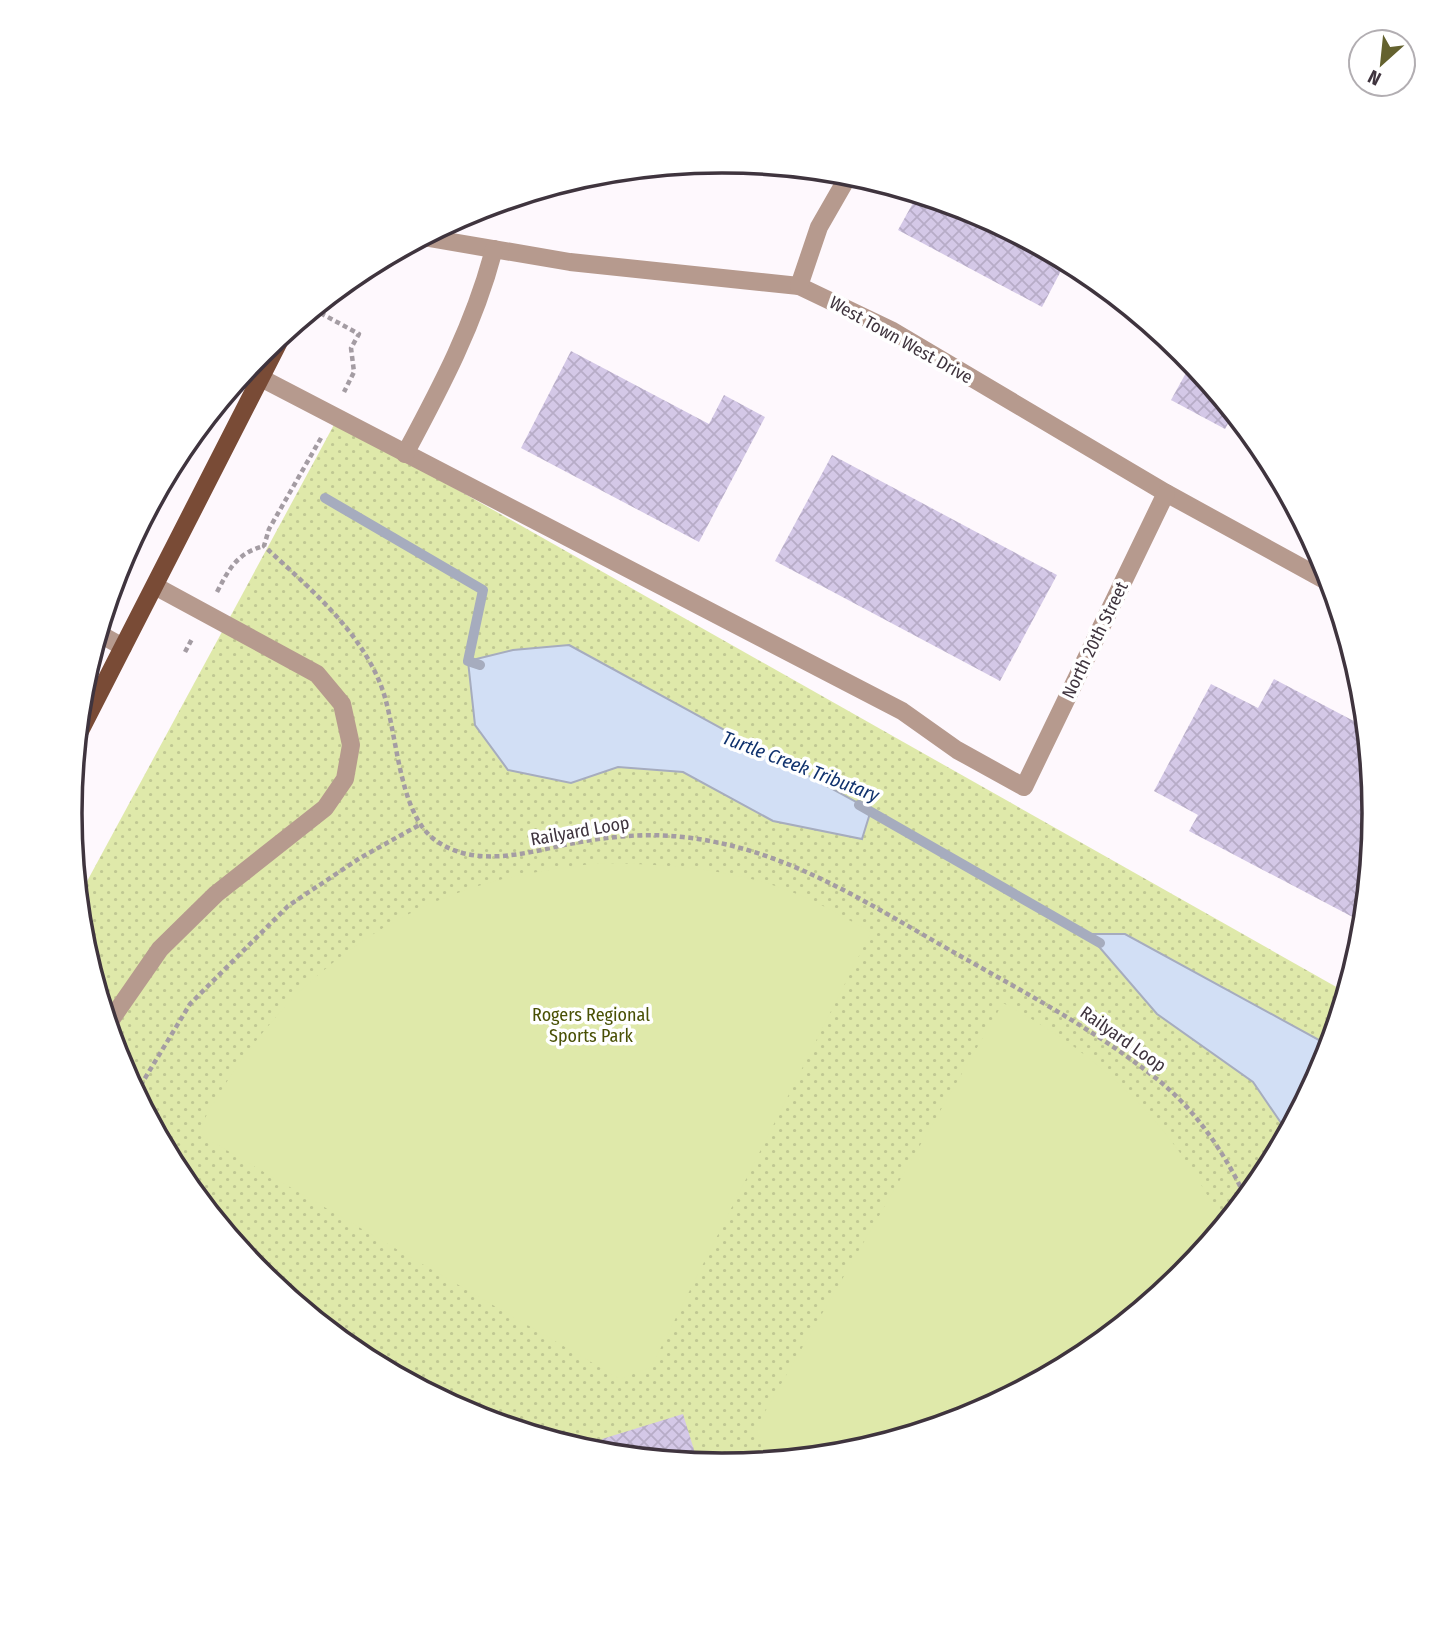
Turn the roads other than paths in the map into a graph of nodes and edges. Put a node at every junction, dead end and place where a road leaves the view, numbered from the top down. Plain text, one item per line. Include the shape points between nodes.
1 (843, 184) edge
2 (438, 240) edge
3 (494, 249) junction
4 (799, 286) junction
5 (270, 360) edge
6 (261, 378) junction
7 (405, 454) junction
8 (1166, 493) junction
9 (1317, 576) edge
10 (155, 586) junction
11 (107, 638) edge
12 (124, 647) junction
13 (91, 710) edge
14 (115, 1014) edge

1 - 4 street via 819,227
2 - 3 street, West Town West Drive
3 - 4 street, West Town West Drive via 570,262
3 - 7 street via 459,354
4 - 8 street, West Town West Drive via 891,330
5 - 6 main road
6 - 7 street
6 - 10 main road
7 - 8 street, North 20th Street via 901,711 957,750 1024,787
8 - 9 street, West Town West Drive
10 - 12 main road
10 - 14 street via 317,674 342,704 351,745 345,779 325,808 216,894 178,931
11 - 12 street
12 - 13 main road

